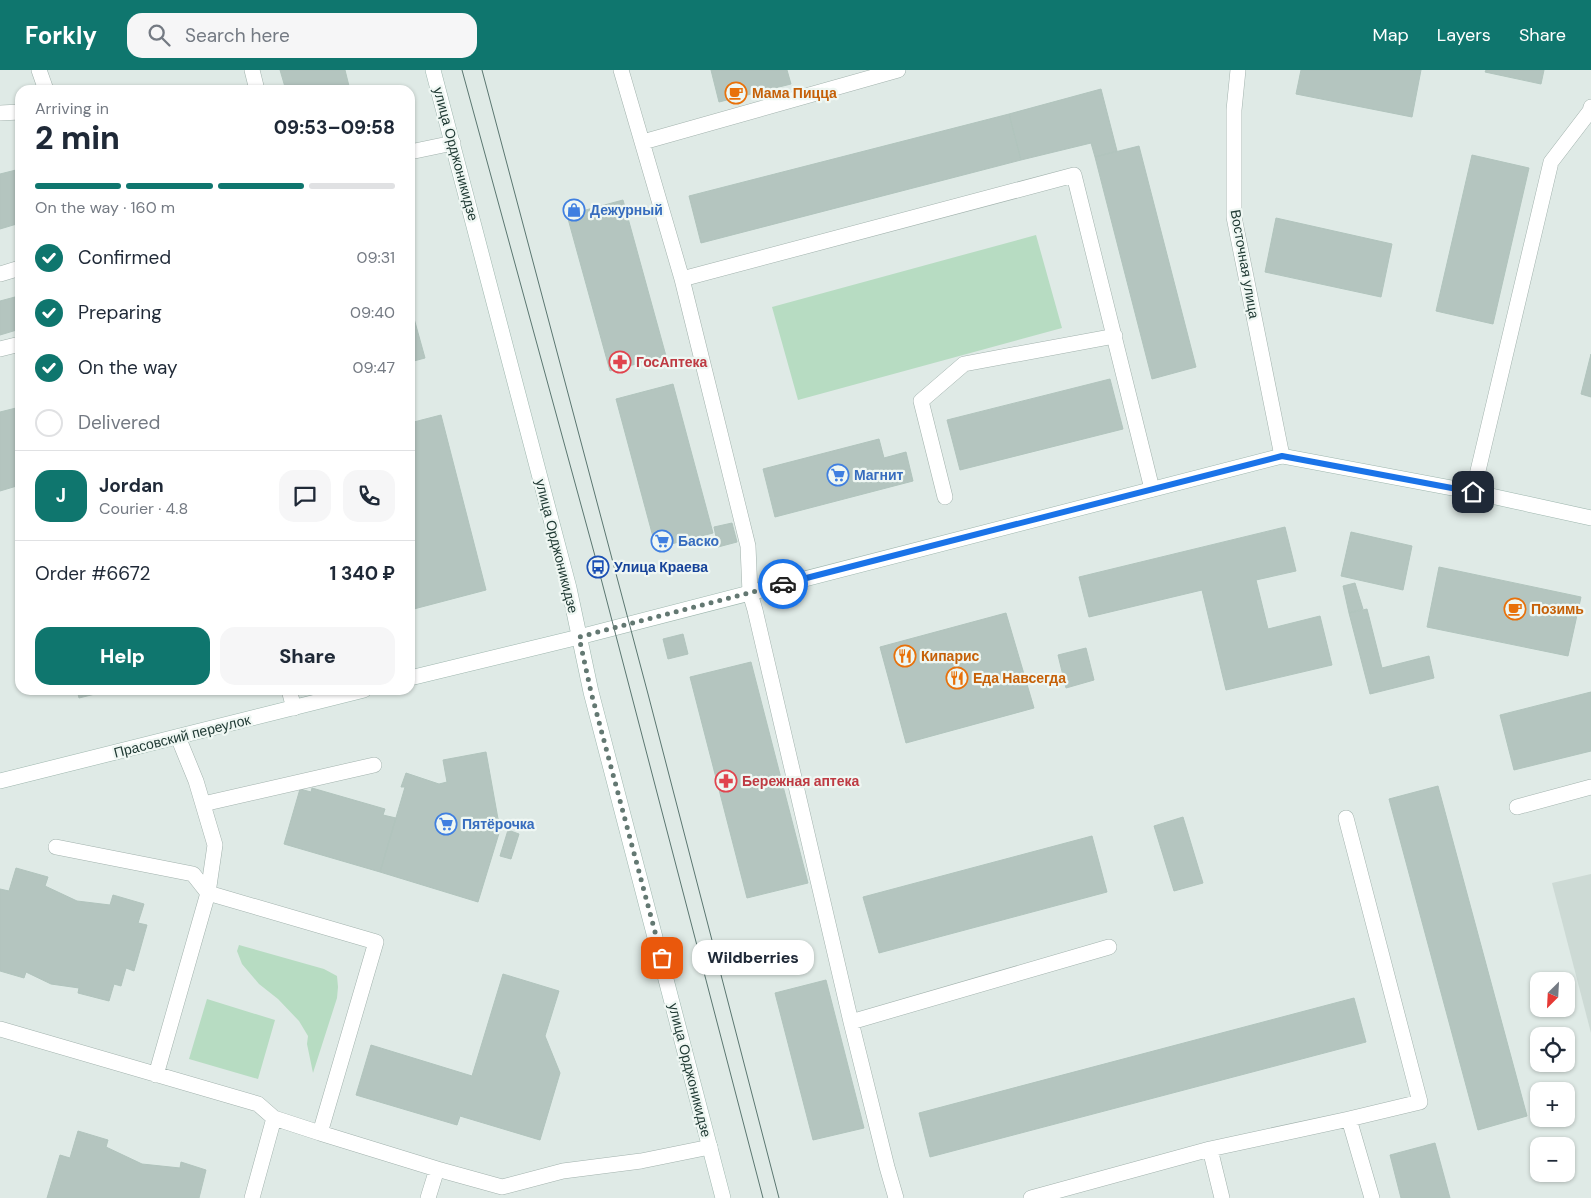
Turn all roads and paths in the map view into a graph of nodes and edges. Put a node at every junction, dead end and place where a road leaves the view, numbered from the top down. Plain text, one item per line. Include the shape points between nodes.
1 (39, 70) edge
2 (252, 70) edge
3 (433, 70) edge
4 (621, 70) edge
5 (898, 70) edge
6 (1238, 70) edge
7 (868, 74) edge
8 (44, 85) edge
9 (256, 85) edge
10 (1591, 107) edge
11 (15, 112) edge
12 (0, 113) edge
13 (643, 142) junction
14 (453, 143) junction
15 (415, 151) edge
16 (15, 270) edge
17 (0, 274) edge
18 (682, 279) junction
19 (1115, 336) junction
20 (15, 345) edge
21 (0, 349) edge
22 (1282, 456) junction
23 (1152, 489) junction
24 (1473, 492) junction
25 (945, 497) dead end
26 (1591, 518) edge
27 (750, 593) junction
28 (579, 637) junction
29 (415, 677) edge
30 (290, 695) edge
31 (345, 695) edge
32 (294, 708) junction
33 (178, 737) junction
34 (374, 765) dead end
35 (0, 781) edge
36 (1591, 787) edge
37 (203, 804) junction
38 (1516, 807) dead end
39 (1346, 818) dead end
40 (56, 847) dead end
41 (208, 893) junction
42 (1109, 947) dead end
43 (851, 1022) junction
44 (0, 1029) edge
45 (156, 1075) junction
46 (274, 1118) junction
47 (1349, 1119) junction
48 (320, 1133) junction
49 (710, 1147) junction
50 (1210, 1149) junction
51 (438, 1169) junction
52 (501, 1192) edge
53 (1048, 1196) edge
54 (252, 1198) edge
55 (428, 1198) edge
56 (723, 1198) edge
57 (896, 1198) edge
58 (1031, 1198) edge
59 (1222, 1198) edge
60 (1372, 1198) edge

1 - 8 street
2 - 9 street
3 - 14 street, улица Орджоникидзе
4 - 13 street
5 - 7 street
6 - 22 street, Восточная улица via 1234,110 1234,218
7 - 13 street
10 - 24 street via 1551,162
11 - 12 street
13 - 18 street
14 - 15 street
14 - 28 street, улица Орджоникидзе
16 - 17 street
18 - 19 street via 1074,175
18 - 27 street via 748,546
19 - 23 street
19 - 25 street via 964,364 921,401
20 - 21 street
22 - 23 street
22 - 24 street
23 - 27 street
24 - 26 street
27 - 28 street
27 - 43 street
28 - 29 street
28 - 49 street, улица Орджоникидзе
30 - 32 street
31 - 32 street, Прасовский переулок
32 - 33 street, Прасовский переулок
33 - 35 street, Прасовский переулок
33 - 37 street
34 - 37 street
36 - 38 street
37 - 41 street via 215,845
39 - 47 street via 1420,1102
40 - 41 street via 193,874
41 - 45 street
41 - 48 street via 376,942
42 - 43 street
43 - 57 street
44 - 45 street
45 - 46 street via 258,1104
46 - 48 street
46 - 54 street
47 - 50 street
47 - 60 street
48 - 51 street
49 - 52 street via 641,1161 563,1171
49 - 56 street, улица Орджоникидзе
50 - 53 street
50 - 59 street
51 - 52 street
51 - 55 street
53 - 58 street

